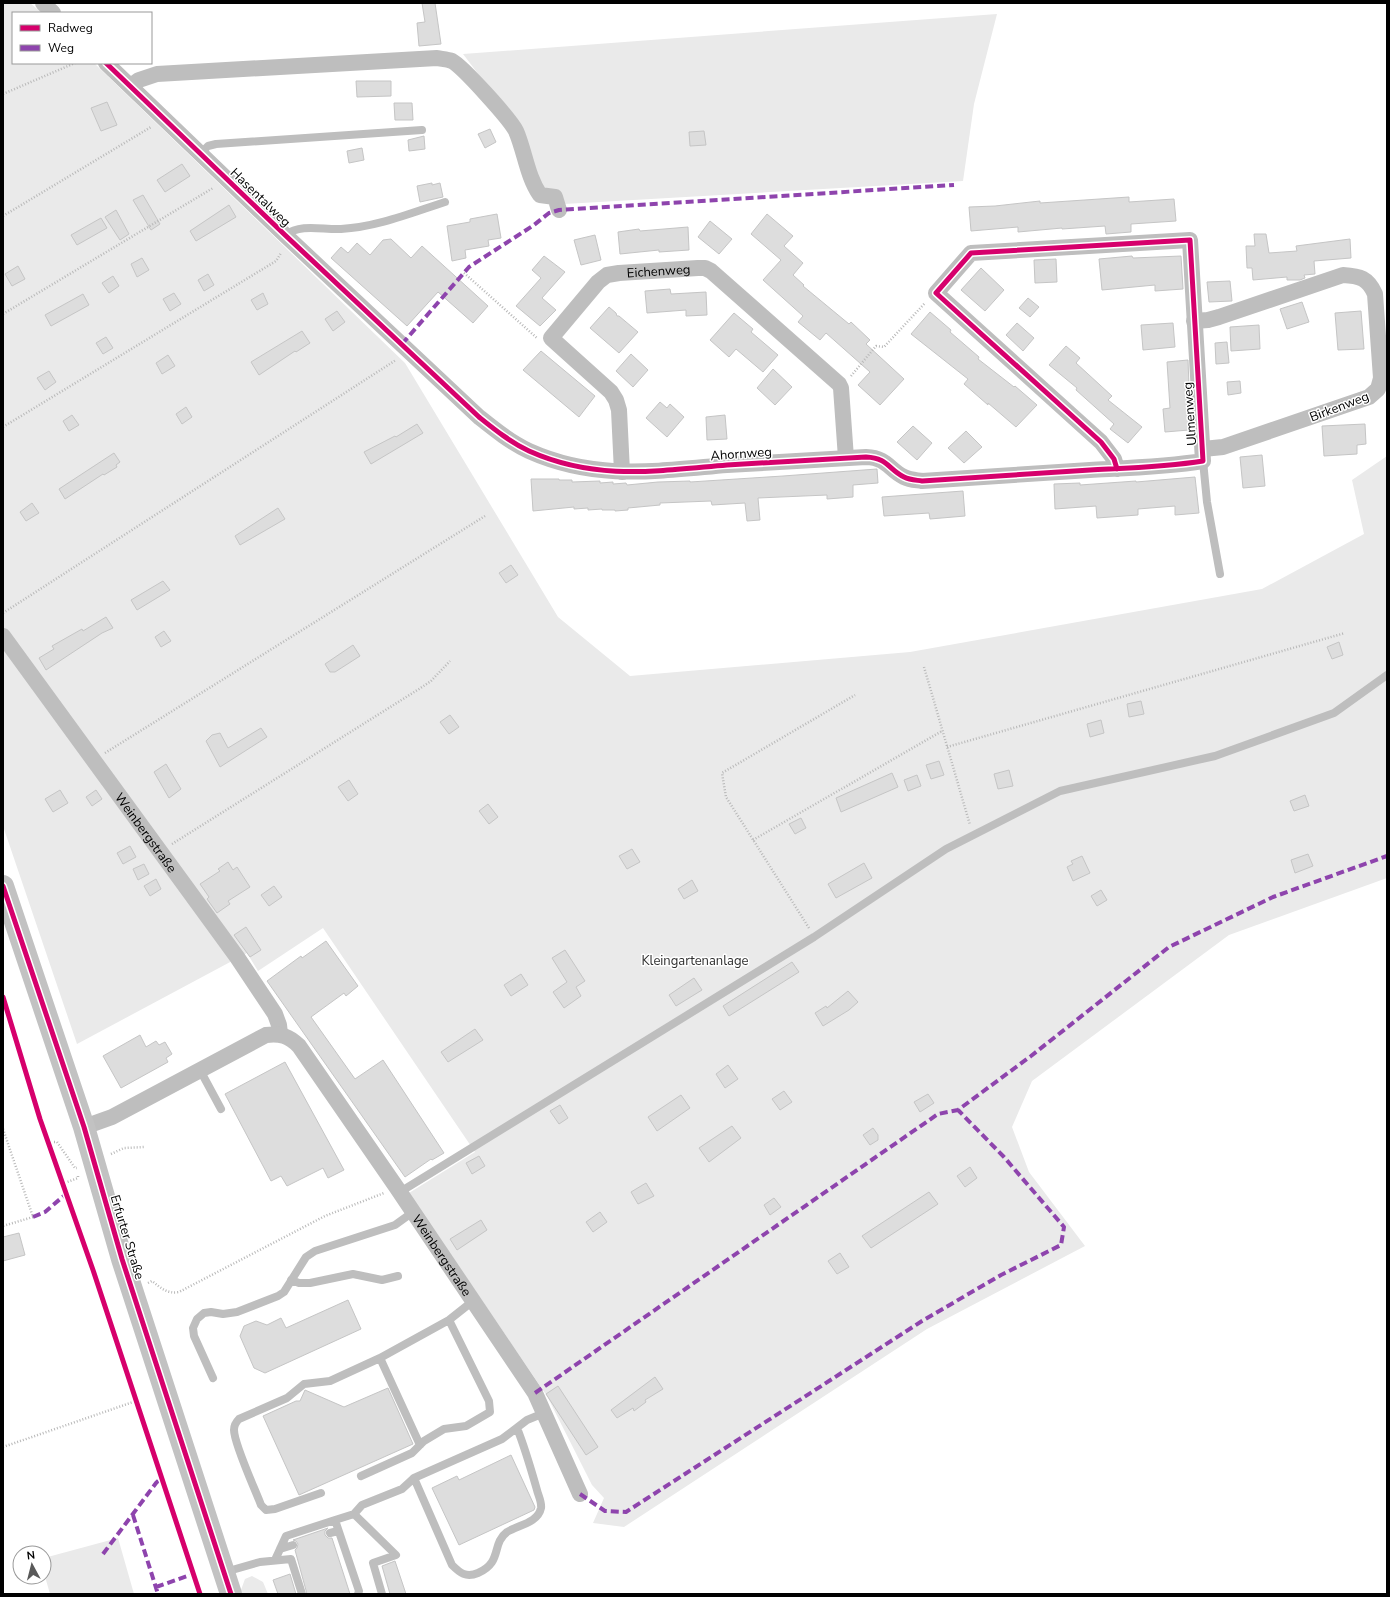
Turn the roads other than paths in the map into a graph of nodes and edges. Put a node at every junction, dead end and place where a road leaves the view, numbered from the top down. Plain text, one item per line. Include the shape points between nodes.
1 (43, 3) edge
2 (52, 12) edge
3 (107, 64) edge
4 (131, 86) junction
5 (422, 130) dead end
6 (200, 154) junction
7 (445, 202) dead end
8 (559, 210) dead end
9 (288, 238) junction
10 (1194, 320) junction
11 (405, 347) joint
12 (1203, 455) junction
13 (846, 458) junction
14 (1117, 469) junction
15 (622, 472) junction
16 (1220, 574) dead end
17 (3, 636) edge
18 (1387, 675) edge
19 (3, 886) edge
20 (280, 1034) junction
21 (200, 1070) junction
22 (221, 1109) dead end
23 (84, 1127) junction
24 (398, 1190) junction
25 (413, 1212) junction
26 (398, 1276) dead end
27 (291, 1280) junction
28 (473, 1301) junction
29 (448, 1320) junction
30 (380, 1358) junction
31 (213, 1378) dead end
32 (544, 1413) junction
33 (517, 1428) junction
34 (420, 1445) junction
35 (361, 1476) dead end
36 (414, 1478) junction
37 (321, 1493) dead end
38 (580, 1494) dead end
39 (354, 1514) junction
40 (335, 1520) junction
41 (293, 1545) dead end
42 (280, 1549) junction
43 (275, 1560) junction
44 (224, 1573) junction
45 (231, 1594) edge
46 (302, 1594) edge
47 (358, 1594) edge
48 (382, 1594) edge

1 - 2 street
3 - 4 street, Hasentalweg
4 - 6 street, Hasentalweg
4 - 8 street via 139,80 157,74 429,58 450,60 459,66 515,129 534,185 540,195 555,197
5 - 6 lane via 216,144 208,146
6 - 9 street, Hasentalweg
7 - 9 lane via 382,223 342,229 292,230
9 - 11 street, Hasentalweg
10 - 12 street, Ulmenweg
10 - 12 street, Birkenweg via 1219,317 1343,275 1364,279 1371,284 1375,294 1381,378 1378,389 1369,397
10 - 14 street, Ulmenweg via 1190,240 971,253 936,293 1101,442 1114,459
11 - 15 street, Ahornweg via 479,417 512,441 542,456 575,466 598,471
12 - 14 street, Ulmenweg via 1182,465
12 - 16 lane via 1207,502
13 - 14 street, Ahornweg via 880,459 903,477 922,481
13 - 15 street, Ahornweg
13 - 15 street, Eichenweg via 839,384 711,271 706,268 619,273 607,275 598,282 551,338 611,392 616,400 620,417
17 - 20 street, Weinbergstraße via 238,957 275,1014
18 - 24 lane via 1334,713 1215,756 1060,791 946,849 814,937
19 - 23 main road, Erfurter Straße
20 - 21 street via 266,1035
20 - 24 street, Weinbergstraße via 294,1040 299,1046
21 - 22 lane
21 - 23 street via 112,1117
23 - 44 main road, Erfurter Straße via 132,1290
24 - 25 street, Weinbergstraße
25 - 27 lane via 395,1225 315,1251 306,1258
25 - 28 street, Weinbergstraße
26 - 27 lane via 382,1280 353,1274 310,1283
27 - 31 lane via 284,1292 278,1296 237,1312 204,1313 197,1319 193,1328 194,1336
28 - 29 lane
28 - 32 street, Weinbergstraße via 535,1393
29 - 30 lane
29 - 34 lane via 489,1401 490,1412 466,1426 444,1429
30 - 34 lane
30 - 37 lane via 330,1381 304,1384 287,1398 239,1418 236,1423 236,1442 261,1505 266,1510
32 - 33 lane via 527,1420
32 - 38 street, Weinbergstraße
33 - 36 lane via 502,1439
33 - 36 lane via 529,1460 541,1508 537,1516 501,1538 495,1558 485,1570 467,1576 452,1565
34 - 35 lane via 412,1453
36 - 39 lane via 402,1489 362,1505
39 - 40 lane
39 - 48 lane via 396,1556 373,1563
40 - 42 lane via 286,1536
40 - 47 lane via 334,1532 359,1591
41 - 42 lane
42 - 43 lane
43 - 44 lane
43 - 46 lane via 291,1559
44 - 45 main road, Erfurter Straße

